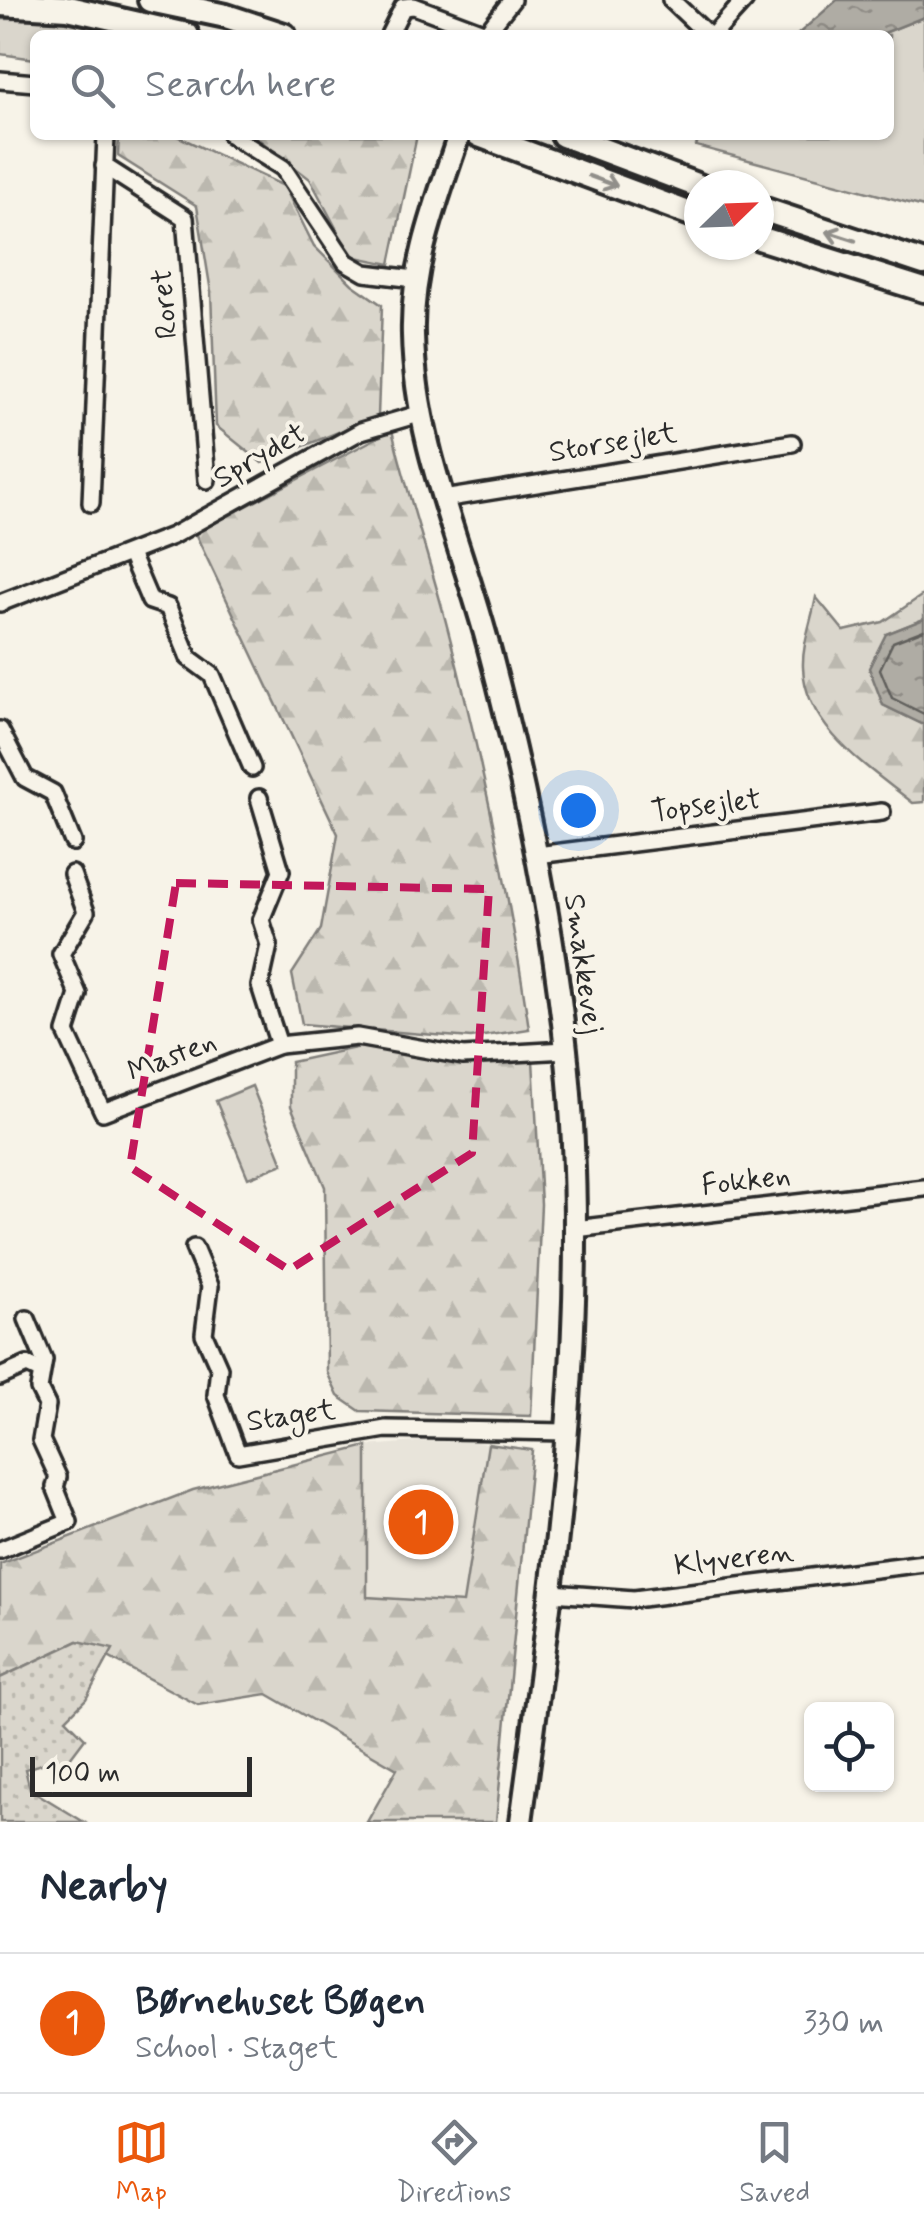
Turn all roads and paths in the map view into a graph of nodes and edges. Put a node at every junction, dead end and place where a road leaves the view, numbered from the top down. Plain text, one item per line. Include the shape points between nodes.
1 (150, 0) edge
2 (512, 0) edge
3 (671, 0) edge
4 (745, 0) edge
5 (0, 4) edge
6 (68, 4) edge
7 (168, 30) edge
8 (269, 30) edge
9 (392, 30) edge
10 (477, 30) edge
11 (491, 30) edge
12 (704, 30) edge
13 (715, 30) edge
14 (0, 80) edge
15 (30, 83) edge
16 (106, 140) edge
17 (240, 140) edge
18 (457, 140) edge
19 (492, 140) edge
20 (576, 140) edge
21 (104, 166) junction
22 (684, 180) edge
23 (684, 211) edge
24 (774, 213) edge
25 (774, 243) edge
26 (924, 264) edge
27 (415, 279) junction
28 (924, 290) edge
29 (419, 414) junction
30 (792, 443) dead end
31 (207, 480) dead end
32 (443, 499) junction
33 (90, 503) dead end
34 (130, 554) junction
35 (0, 604) edge
36 (0, 730) edge
37 (252, 768) dead end
38 (259, 798) dead end
39 (882, 812) dead end
40 (74, 842) dead end
41 (537, 854) junction
42 (72, 874) dead end
43 (279, 1046) junction
44 (566, 1050) junction
45 (924, 1188) edge
46 (575, 1229) junction
47 (194, 1248) dead end
48 (27, 1319) dead end
49 (40, 1371) junction
50 (0, 1378) edge
51 (567, 1432) junction
52 (0, 1550) edge
53 (924, 1563) edge
54 (552, 1594) junction
55 (520, 1822) edge

1 - 8 main road
2 - 11 street
3 - 12 street
4 - 13 street
5 - 6 main road
6 - 7 main road
9 - 10 street via 403,7 414,6
14 - 15 street
16 - 21 street, Roret
17 - 27 street via 283,168 346,262 364,273
18 - 27 street, Smakkevej
19 -> 23 main road
20 - 22 main road
21 - 31 street, Roret via 185,218
21 - 33 street, Roret
26 -> 24 main road
25 - 28 main road
27 - 29 street, Smakkevej
29 - 32 street, Smakkevej
29 - 34 street, Sprydet via 361,431
30 - 32 street, Storsejlet
32 - 41 street, Smakkevej via 490,650
34 - 35 street, Sprydet
34 - 37 street via 150,601 168,607 189,658 212,675
36 - 40 street via 25,778 53,793
38 - 43 street via 281,871 261,920 269,945 260,986
39 - 41 street, Topsejlet
41 - 44 street, Smakkevej
42 - 43 street, Masten via 86,912 61,954 78,994 66,1032 102,1112
43 - 44 street, Masten via 358,1037 464,1056
44 - 46 street, Smakkevej
45 - 46 street, Fokken
46 - 51 street, Smakkevej
47 - 51 street, Staget via 210,1286 204,1334 219,1368 216,1396 238,1454 386,1429
48 - 49 street via 44,1360
49 - 50 street via 27,1366
49 - 52 street via 47,1405 41,1440 69,1522
51 - 54 street, Smakkevej
53 - 54 street, Klyveren via 634,1599
54 - 55 street, Smakkevej

